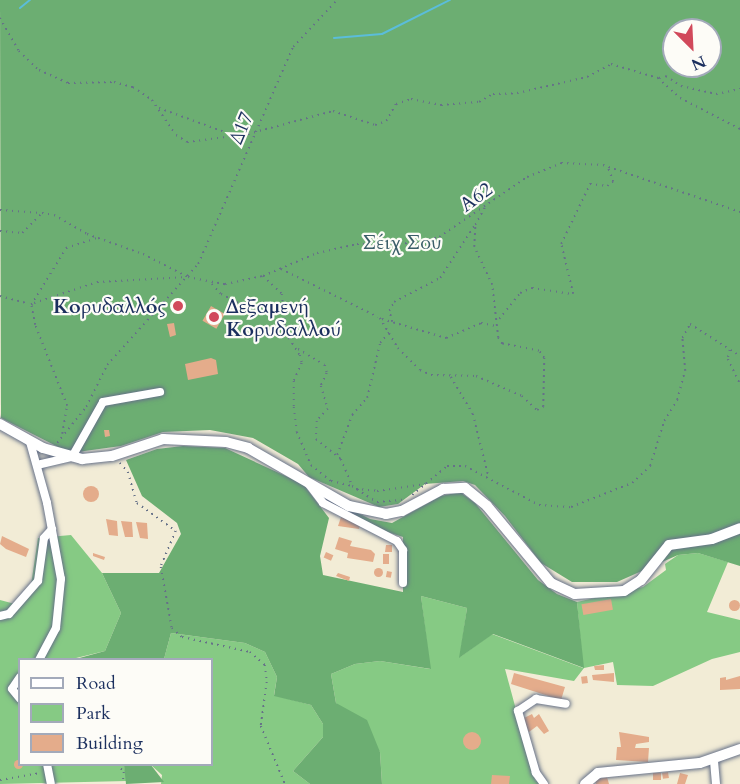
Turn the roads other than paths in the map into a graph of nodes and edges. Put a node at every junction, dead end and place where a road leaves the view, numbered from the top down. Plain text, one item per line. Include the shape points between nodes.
1 (160, 392) dead end
2 (0, 424) edge
3 (30, 442) junction
4 (72, 458) junction
5 (37, 465) junction
6 (308, 483) junction
7 (740, 528) edge
8 (52, 529) junction
9 (403, 583) dead end
10 (0, 616) edge
11 (40, 658) edge
12 (18, 680) edge
13 (18, 696) edge
14 (566, 704) dead end
15 (740, 749) edge
16 (714, 761) junction
17 (47, 768) edge
18 (51, 784) edge
19 (544, 784) edge
20 (585, 784) edge
21 (716, 784) edge

1 - 4 street via 103,402
2 - 3 street
3 - 4 street
3 - 5 street
4 - 5 street
4 - 6 street via 112,456 163,439 226,442 248,448
5 - 8 street
6 - 7 street via 349,506 386,514 402,511 443,489 465,488 487,506 551,583 574,594 624,591 641,580 669,546
6 - 9 street via 323,503 397,540 403,550
8 - 10 street via 44,538 38,581 9,614
8 - 11 street via 61,579 60,604 56,628
12 - 13 street via 12,689
14 - 19 street via 536,699 518,711 536,773
15 - 16 street
16 - 20 street via 598,773
16 - 21 street
17 - 18 street

